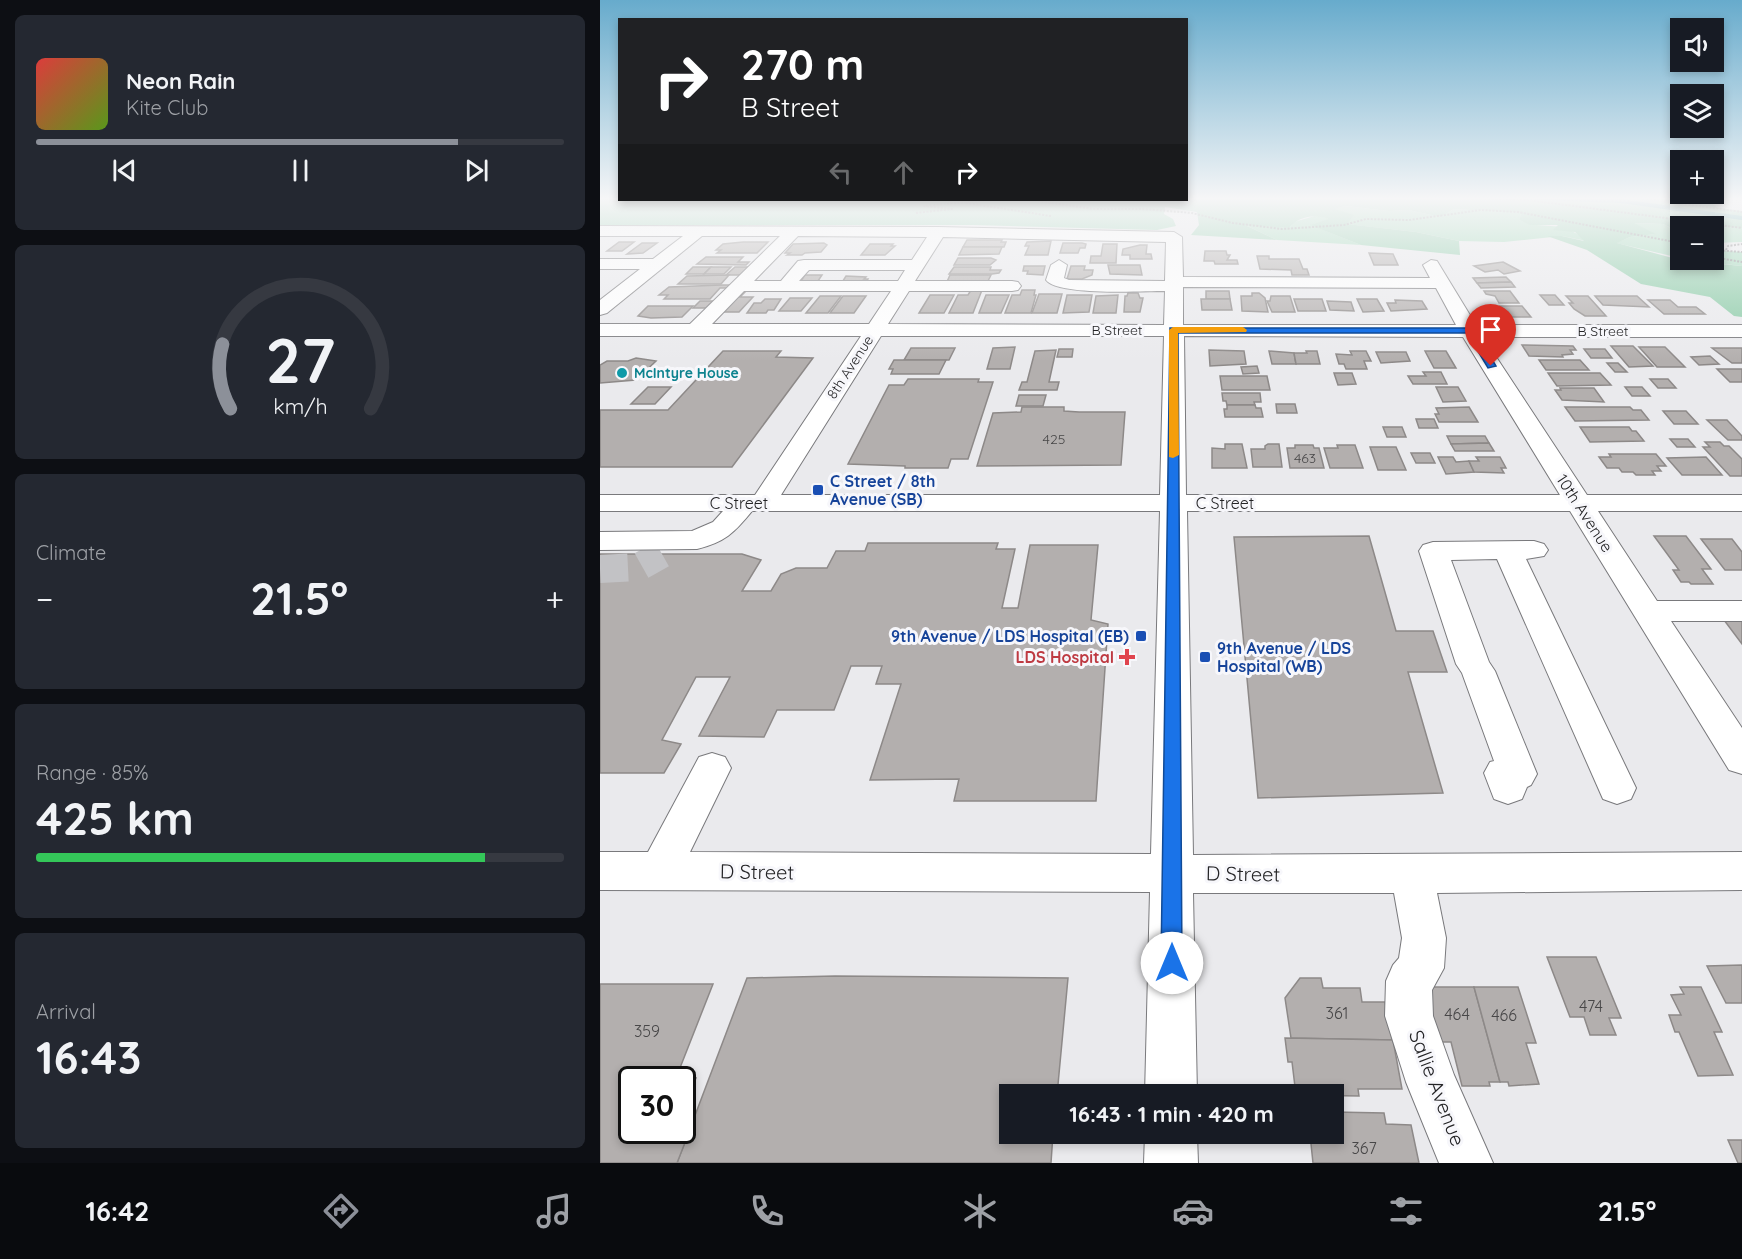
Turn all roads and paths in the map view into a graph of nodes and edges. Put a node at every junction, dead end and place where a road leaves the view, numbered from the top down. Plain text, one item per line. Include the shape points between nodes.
1 (672, 252) edge
2 (772, 252) edge
3 (924, 252) edge
4 (1174, 252) edge
5 (1724, 259) edge
6 (1742, 262) edge
7 (600, 264) edge
8 (657, 264) junction
9 (916, 265) junction
10 (1059, 265) dead end
11 (1431, 265) dead end
12 (745, 279) junction
13 (791, 281) junction
14 (1440, 283) junction
15 (1174, 284) junction
16 (600, 286) edge
17 (630, 286) junction
18 (1011, 286) dead end
19 (902, 287) junction
20 (600, 309) edge
21 (600, 330) edge
22 (694, 330) junction
23 (1173, 330) junction
24 (1470, 330) junction
25 (874, 331) junction
26 (1742, 331) edge
27 (754, 503) junction
28 (1174, 503) junction
29 (1579, 503) junction
30 (1742, 503) edge
31 (605, 509) edge
32 (600, 541) edge
33 (1648, 611) junction
34 (1742, 611) edge
35 (1742, 759) edge
36 (712, 768) dead end
37 (1509, 788) dead end
38 (1617, 788) dead end
39 (600, 871) edge
40 (660, 871) junction
41 (1742, 871) edge
42 (1172, 873) junction
43 (1412, 874) junction
44 (1171, 1084) edge
45 (1171, 1144) edge
46 (1171, 1163) edge
47 (1466, 1163) edge

1 - 8 street
2 - 12 street
3 - 9 street, 8th Avenue
4 - 15 street
5 - 6 path
7 - 8 street
8 - 17 street
9 - 13 street via 804,265
9 - 19 street, 8th Avenue
10 - 15 street via 1055,280 1066,285
11 - 14 street, 10th Avenue
12 - 13 street
12 - 22 street
13 - 19 street
14 - 15 street
14 - 24 street, 10th Avenue
15 - 23 street
16 - 17 street
17 - 20 street
18 - 19 street
19 - 25 street, 8th Avenue
21 - 22 street, B Street
22 - 25 street, B Street
23 - 24 street, B Street
23 - 25 street, B Street
23 - 28 street
24 - 26 street, B Street
24 - 29 street, 10th Avenue
25 - 27 street, 8th Avenue
27 - 28 street, C Street
27 - 31 street, C Street
27 - 32 street, 8th Avenue via 710,535 667,548
28 - 29 street, C Street
28 - 42 street
29 - 30 street, C Street
29 - 33 street, 10th Avenue
33 - 34 street
33 - 35 street, 10th Avenue
36 - 40 street
37 - 38 street via 1503,773 1518,774 1433,551 1521,550
39 - 40 street, D Street
40 - 42 street, D Street
41 - 43 street, D Street
42 - 43 street, D Street
42 - 44 street
43 - 47 street, Sallie Avenue via 1424,938 1421,968 1408,981 1409,1016 1431,1082
45 - 46 street

